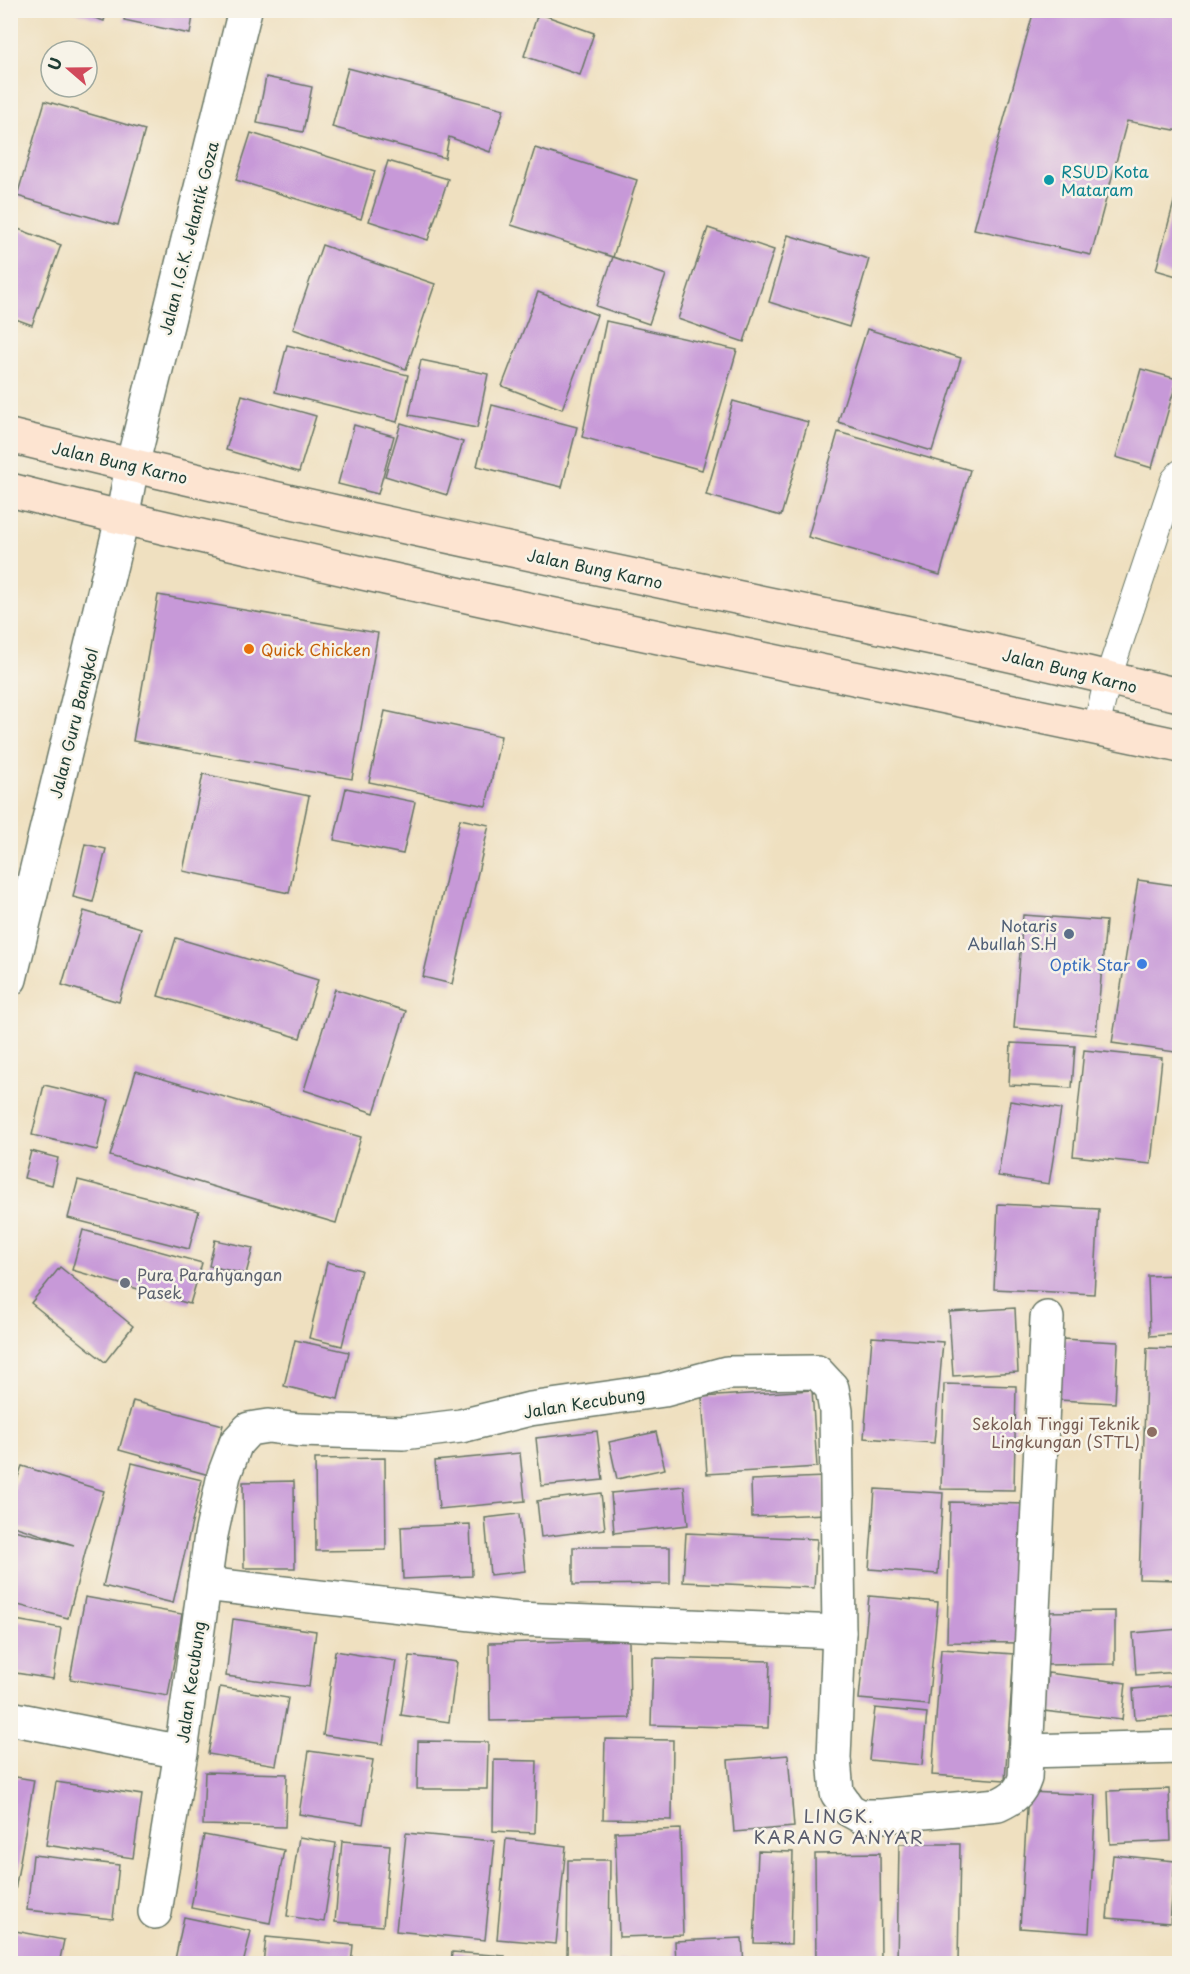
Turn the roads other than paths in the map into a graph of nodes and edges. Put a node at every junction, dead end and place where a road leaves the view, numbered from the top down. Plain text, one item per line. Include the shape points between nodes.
1 (244, 10) edge
2 (10, 436) edge
3 (132, 466) junction
4 (1179, 473) edge
5 (10, 490) edge
6 (122, 519) junction
7 (1108, 678) junction
8 (1179, 695) edge
9 (1096, 728) junction
10 (1179, 746) edge
11 (10, 979) edge
12 (1047, 1318) dead end
13 (204, 1584) junction
14 (839, 1632) junction
15 (10, 1718) edge
16 (1179, 1747) edge
17 (181, 1752) junction
18 (1025, 1764) junction
19 (155, 1912) dead end

1 - 3 street, Jalan I.G.K. Jelantik Goza
2 - 3 main road, Jalan Bung Karno
3 - 6 street, Jalan Guru Bangkol
3 - 7 main road, Jalan Bung Karno
4 - 7 lane
5 - 6 main road
6 - 9 main road
6 - 11 street, Jalan Guru Bangkol
7 - 8 main road, Jalan Bung Karno
7 - 9 lane
9 - 10 main road
12 - 18 street
13 - 14 street via 517,1619
13 - 14 street, Jalan Kecubung via 224,1475 236,1443 249,1429 268,1426 403,1433 461,1426 530,1409 664,1390 727,1373 817,1372 832,1388 836,1411
13 - 17 street, Jalan Kecubung
14 - 18 street, Jalan Kecubung via 834,1758 837,1793 849,1810 860,1816 882,1816 998,1805 1022,1789
15 - 17 street, Jalan Kecubung
16 - 18 street
17 - 19 street

